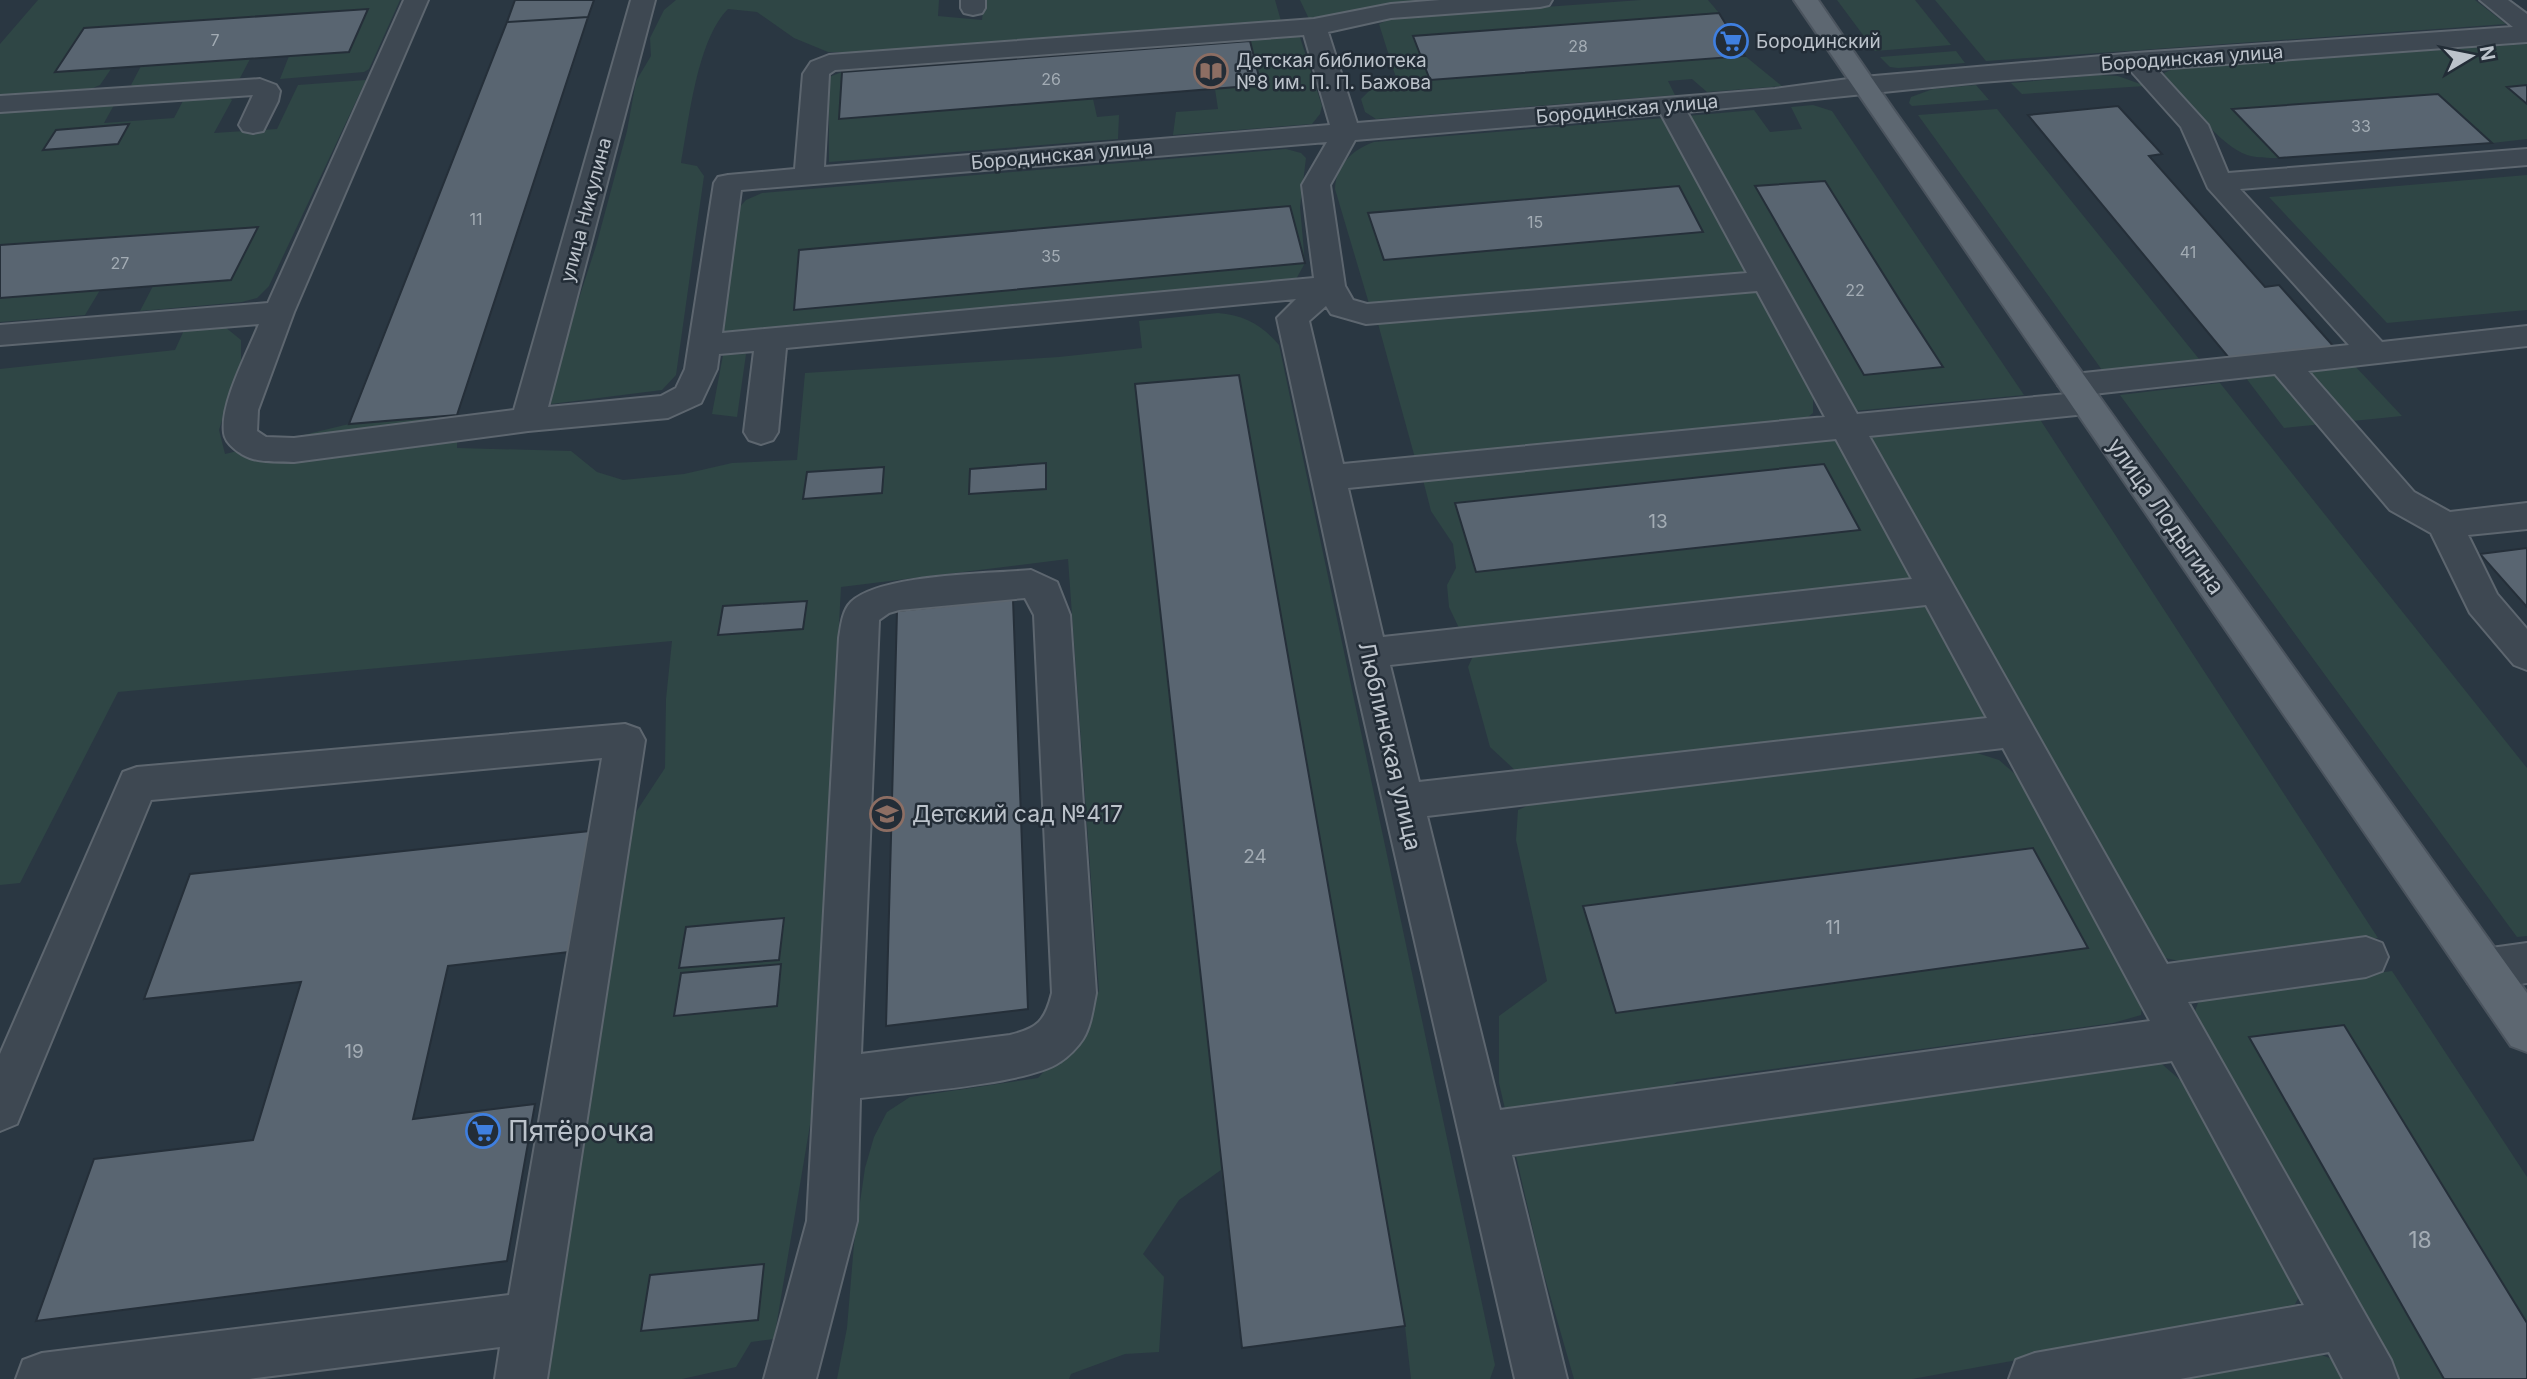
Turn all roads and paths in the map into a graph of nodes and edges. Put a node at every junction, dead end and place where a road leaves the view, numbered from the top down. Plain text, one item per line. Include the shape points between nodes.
1 (416, 0) edge
2 (643, 0) edge
3 (1537, 0) edge
4 (1806, 0) edge
5 (2492, 0) edge
6 (1302, 21) junction
7 (2527, 26) edge
8 (2527, 34) edge
9 (2136, 61) junction
10 (1863, 85) junction
11 (0, 104) edge
12 (1670, 106) junction
13 (253, 125) dead end
14 (1346, 132) junction
15 (2527, 157) edge
16 (808, 175) junction
17 (2218, 182) junction
18 (1768, 281) junction
19 (1330, 286) junction
20 (279, 312) junction
21 (0, 335) edge
22 (2527, 336) edge
23 (771, 339) junction
24 (704, 345) junction
25 (2374, 353) junction
26 (2284, 363) junction
27 (2080, 394) junction
28 (528, 420) junction
29 (1847, 425) junction
30 (761, 432) dead end
31 (1328, 478) junction
32 (2527, 516) edge
33 (2445, 525) junction
34 (1938, 590) junction
35 (1368, 653) junction
36 (2527, 655) edge
37 (2015, 731) junction
38 (1404, 801) junction
39 (2366, 957) dead end
40 (2527, 963) edge
41 (2484, 969) junction
42 (2157, 986) junction
43 (2527, 1031) edge
44 (2184, 1038) junction
45 (837, 1079) junction
46 (0, 1108) edge
47 (1483, 1136) junction
48 (529, 1318) junction
49 (2343, 1324) junction
50 (42, 1379) edge
51 (521, 1379) edge
52 (790, 1379) edge
53 (1541, 1379) edge
54 (2035, 1379) edge
55 (2372, 1379) edge

1 - 20 street
2 - 28 street, улица Никулина
3 - 6 street
4 - 10 main road, улица Лодыгина
5 - 7 street
6 - 14 street
6 - 16 street via 830,62 816,74
8 - 9 street, Бородинская улица
9 - 10 street, Бородинская улица
9 - 17 street via 2194,125
10 - 12 street, Бородинская улица
10 - 27 main road, улица Лодыгина
11 - 13 street via 260,87 267,91
12 - 14 street, Бородинская улица
12 - 18 street
14 - 16 street, Бородинская улица
14 - 19 street via 1316,185
15 - 17 street
16 - 24 street, Бородинская улица via 728,183
17 - 25 street
18 - 19 street via 1366,314 1342,307
18 - 29 street
19 - 23 street
19 - 31 street, Люблинская улица via 1293,318
20 - 21 street
20 - 28 street via 242,410 240,435 259,449 294,450
22 - 25 street
23 - 24 street
23 - 30 street
24 - 28 street via 701,369 689,395 668,407
25 - 26 street
26 - 27 street
26 - 33 street via 2402,501
27 - 29 street
27 - 41 main road, улица Лодыгина
29 - 31 street
29 - 34 street
31 - 35 street, Люблинская улица
32 - 33 street
33 - 36 street via 2483,603
34 - 35 street
34 - 37 street
35 - 38 street, Люблинская улица
37 - 38 street
37 - 42 street
38 - 47 street, Люблинская улица
39 - 42 street
40 - 41 street
41 - 43 main road, улица Лодыгина
42 - 44 street
44 - 47 street
44 - 49 street
45 - 45 street via 1010,1057 1043,1048 1066,1026 1074,993 1052,615 1044,592 1031,584 899,596 877,602 862,614
45 - 52 street via 832,1221
46 - 48 street via 137,784 625,740
47 - 53 street, Люблинская улица
48 - 50 street
48 - 51 street
49 - 54 street
49 - 55 street

